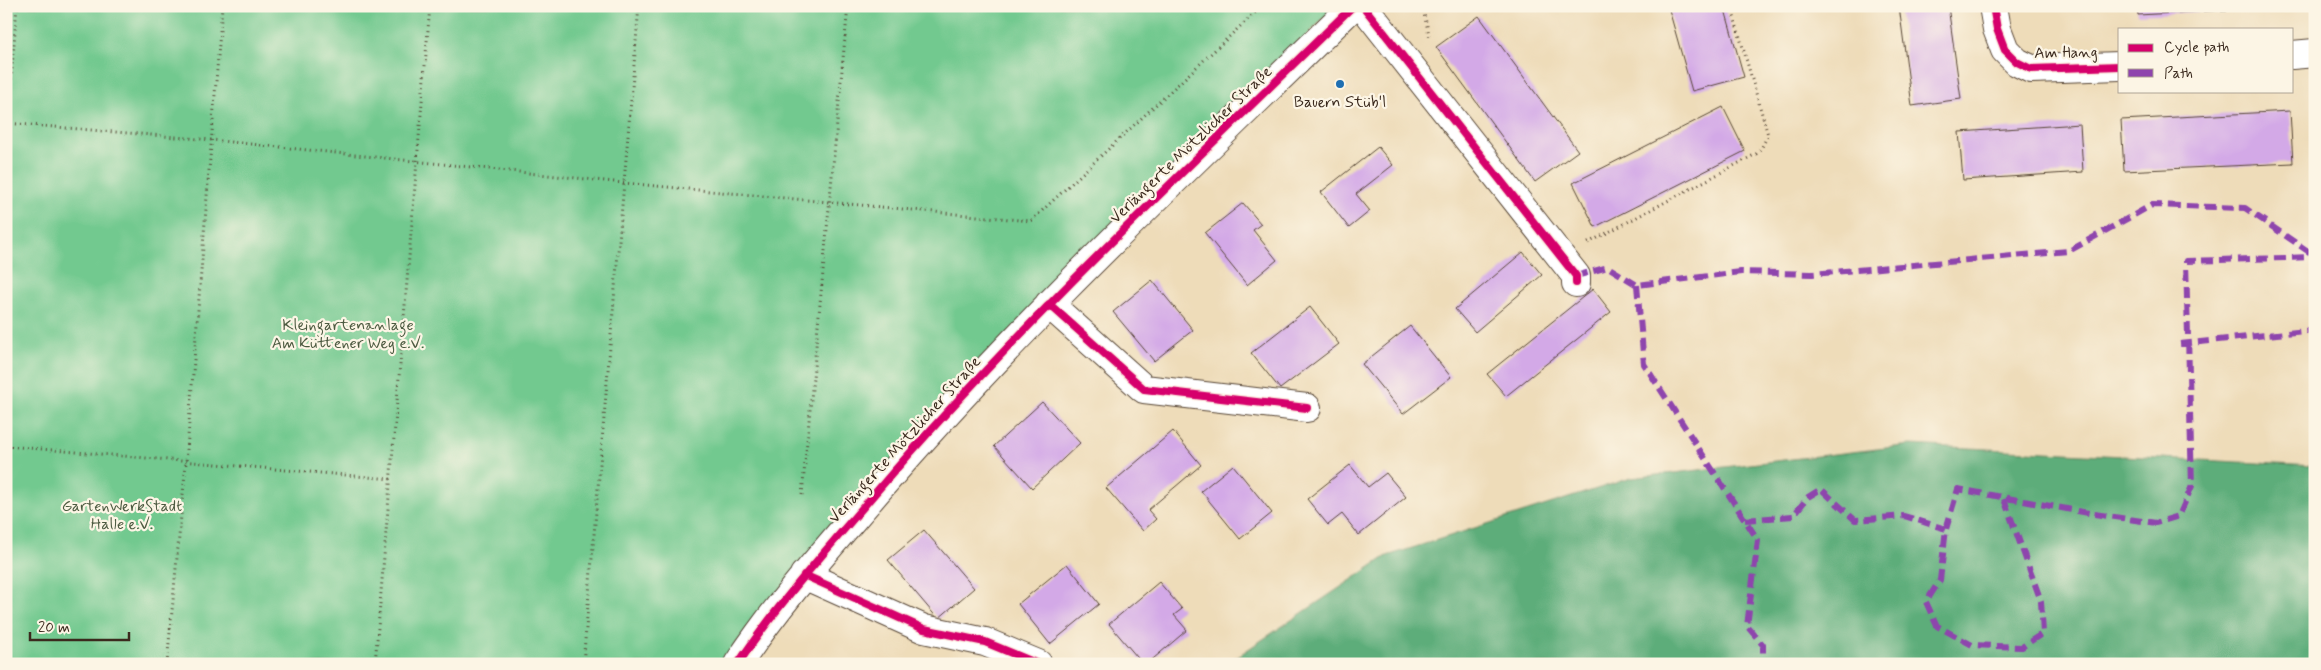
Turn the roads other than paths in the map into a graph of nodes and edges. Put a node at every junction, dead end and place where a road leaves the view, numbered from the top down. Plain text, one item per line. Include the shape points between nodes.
1 (1353, 6) edge
2 (1363, 6) edge
3 (1993, 6) edge
4 (2315, 53) edge
5 (2294, 55) edge
6 (2118, 66) edge
7 (1576, 283) dead end
8 (1049, 304) junction
9 (1307, 408) dead end
10 (804, 575) junction
11 (738, 664) edge
12 (1038, 664) edge

1 - 8 street, Verlängerte Mötzlicher Straße
2 - 7 street via 1576,276
3 - 6 street, Am Hang via 2005,50 2017,62 2031,69
4 - 5 street
8 - 9 street via 1144,389
8 - 10 street, Verlängerte Mötzlicher Straße via 924,436
10 - 11 street, Verlängerte Mötzlicher Straße
10 - 12 street via 924,629 985,642

